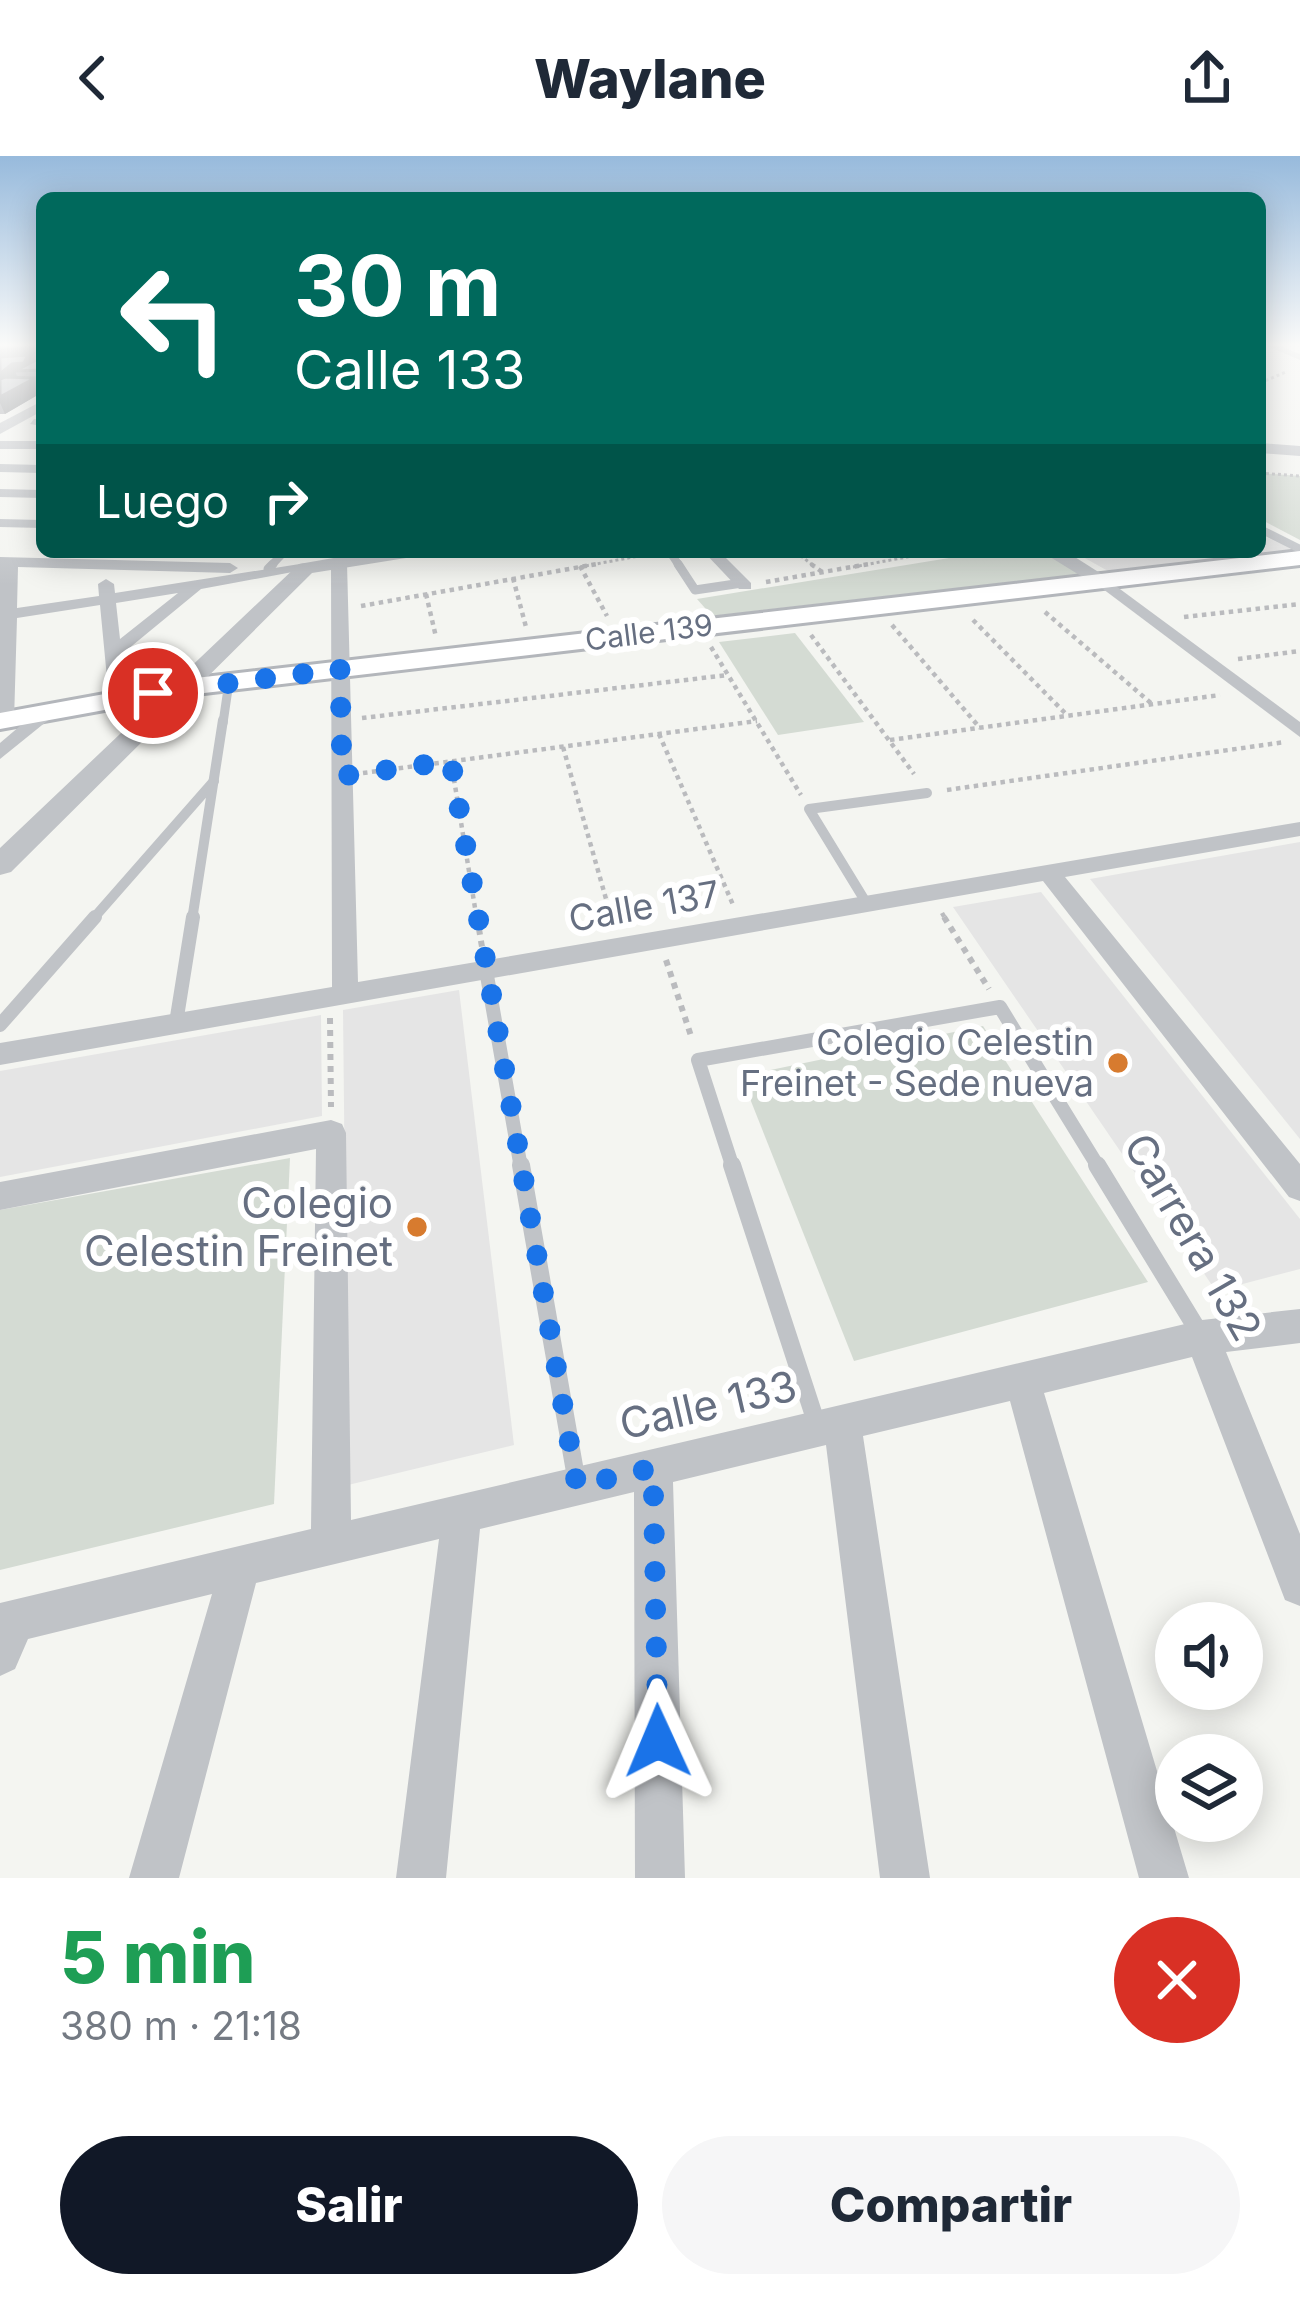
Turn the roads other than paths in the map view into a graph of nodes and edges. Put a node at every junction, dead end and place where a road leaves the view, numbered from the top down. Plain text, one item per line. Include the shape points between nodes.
1 (0, 445) edge
2 (36, 445) edge
3 (1266, 448) edge
4 (1300, 451) edge
5 (0, 468) edge
6 (36, 469) edge
7 (0, 493) edge
8 (36, 494) edge
9 (0, 523) edge
10 (36, 524) edge
11 (1266, 532) edge
12 (1300, 548) edge
13 (338, 558) edge
14 (342, 558) edge
15 (674, 558) edge
16 (717, 558) edge
17 (1062, 558) edge
18 (1300, 558) edge
19 (11, 562) edge
20 (263, 563) edge
21 (104, 564) junction
22 (300, 569) junction
23 (1101, 580) junction
24 (197, 585) junction
25 (743, 585) joint
26 (107, 599) junction
27 (4, 615) edge
28 (113, 653) junction
29 (340, 669) junction
30 (229, 682) junction
31 (188, 687) junction
32 (118, 699) junction
33 (47, 713) junction
34 (2, 721) edge
35 (1300, 735) edge
36 (0, 753) edge
37 (214, 781) junction
38 (927, 793) road end
39 (1300, 830) edge
40 (0, 865) edge
41 (1049, 873) junction
42 (867, 904) junction
43 (486, 970) junction
44 (338, 995) junction
45 (176, 1023) junction
46 (0, 1025) edge
47 (0, 1054) edge
48 (1300, 1187) edge
49 (0, 1196) edge
50 (1300, 1326) edge
51 (1202, 1336) junction
52 (1022, 1379) junction
53 (830, 1425) junction
54 (653, 1468) junction
55 (577, 1486) junction
56 (462, 1514) junction
57 (331, 1544) junction
58 (240, 1567) junction
59 (1300, 1586) edge
60 (4, 1633) edge
61 (154, 1878) edge
62 (421, 1878) edge
63 (660, 1878) edge
64 (905, 1878) edge
65 (1164, 1878) edge

1 - 2 street
3 - 4 street
5 - 6 street
7 - 8 street
9 - 10 street
11 - 12 lane
13 - 22 street
14 - 29 street
15 - 25 lane via 694,590
16 - 25 street
17 - 23 street
18 - 23 main road, Calle 139
19 - 21 street
19 - 27 street
20 - 21 street
20 - 22 street
21 - 26 street
22 - 24 street
22 - 31 street
23 - 29 main road, Calle 139
23 - 35 street
24 - 26 street
24 - 28 street
26 - 27 street
26 - 28 street
27 - 34 street
28 - 32 street
29 - 30 main road, Calle 139
29 - 44 street
30 - 31 main road, Calle 139
30 - 37 lane
31 - 32 main road, Calle 139
31 - 40 street
32 - 33 main road, Calle 139
33 - 34 main road, Calle 139
33 - 36 street
37 - 45 lane
37 - 46 lane
38 - 42 lane via 809,809
39 - 41 street, Calle 137
41 - 42 street, Calle 137
41 - 48 street
42 - 43 street, Calle 137
43 - 44 street, Calle 137
43 - 55 lane
44 - 45 street, Calle 137
45 - 47 street, Calle 137
49 - 57 street via 331,1133
50 - 51 street, Calle 133
51 - 52 street, Calle 133
51 - 53 lane, Carrera 132 via 1000,1007 698,1060
51 - 59 street, Carrera 132
52 - 53 street, Calle 133
52 - 65 street
53 - 54 street, Calle 133
53 - 64 street
54 - 55 street, Calle 133
54 - 63 street
55 - 56 street, Calle 133
56 - 57 street, Calle 133
56 - 62 street
57 - 58 street, Calle 133
58 - 60 street, Calle 133
58 - 61 street

